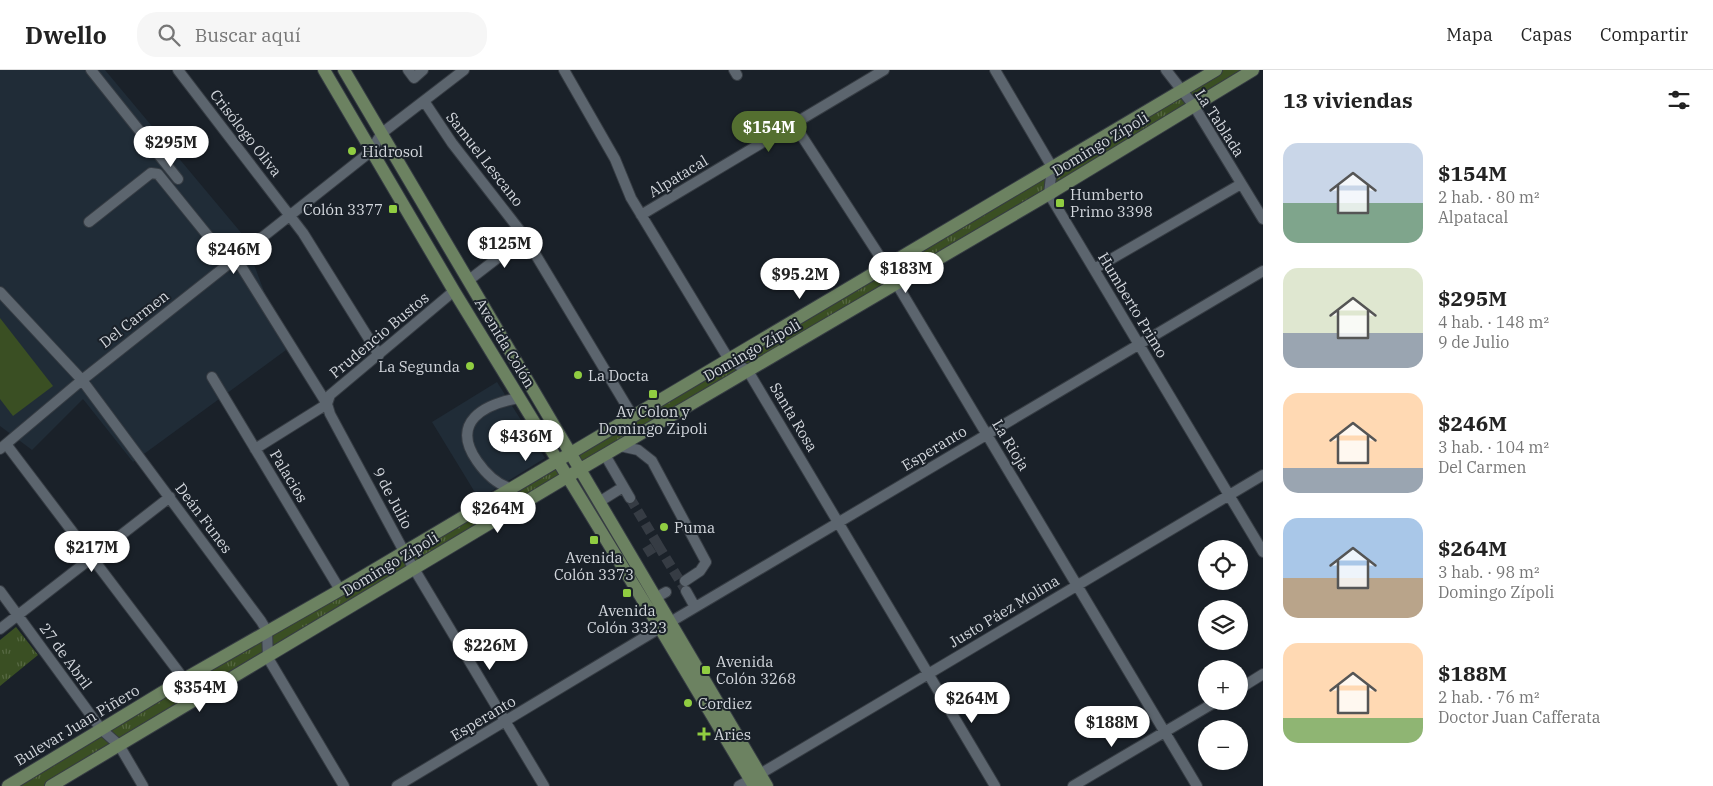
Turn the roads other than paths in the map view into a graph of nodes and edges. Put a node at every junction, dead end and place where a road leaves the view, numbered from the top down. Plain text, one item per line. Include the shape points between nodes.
1 (91, 70) edge
2 (178, 70) edge
3 (324, 70) edge
4 (344, 70) edge
5 (408, 70) edge
6 (423, 70) edge
7 (464, 70) edge
8 (564, 70) edge
9 (884, 70) edge
10 (995, 70) edge
11 (1166, 70) edge
12 (1216, 70) edge
13 (1253, 70) edge
14 (1180, 91) junction
15 (424, 101) junction
16 (1194, 106) junction
17 (794, 124) junction
18 (382, 134) junction
19 (370, 152) junction
20 (1052, 168) junction
21 (178, 179) dead end
22 (1241, 184) junction
23 (1050, 194) junction
24 (290, 215) junction
25 (641, 215) junction
26 (1263, 219) edge
27 (88, 222) dead end
28 (525, 237) junction
29 (233, 260) junction
30 (886, 266) junction
31 (1094, 269) junction
32 (1263, 271) edge
33 (469, 280) junction
34 (896, 284) junction
35 (0, 292) edge
36 (454, 292) junction
37 (1139, 344) junction
38 (379, 355) junction
39 (728, 358) junction
40 (748, 371) junction
41 (212, 377) dead end
42 (82, 380) junction
43 (519, 398) junction
44 (327, 404) junction
45 (632, 415) junction
46 (987, 434) junction
47 (620, 446) junction
48 (3, 447) edge
49 (255, 449) junction
50 (569, 452) junction
51 (605, 456) junction
52 (556, 459) junction
53 (580, 470) junction
54 (1263, 474) edge
55 (567, 477) junction
56 (623, 487) junction
57 (510, 488) junction
58 (1229, 495) junction
59 (170, 497) junction
60 (630, 498) tunnel mouth
61 (599, 502) junction
62 (839, 522) junction
63 (404, 552) junction
64 (1263, 552) edge
65 (92, 558) junction
66 (414, 568) junction
67 (1077, 585) junction
68 (340, 590) junction
69 (0, 591) edge
70 (695, 607) junction
71 (19, 616) junction
72 (672, 621) junction
73 (660, 628) junction
74 (0, 629) edge
75 (268, 631) junction
76 (268, 658) junction
77 (928, 674) junction
78 (1263, 674) edge
79 (184, 679) junction
80 (1248, 683) edge
81 (1202, 710) edge
82 (506, 722) junction
83 (101, 729) junction
84 (1164, 732) junction
85 (119, 745) junction
86 (751, 781) edge
87 (8, 786) edge
88 (50, 786) edge
89 (143, 786) edge
90 (344, 786) edge
91 (397, 786) edge
92 (544, 786) edge
93 (767, 786) edge
94 (995, 786) edge
95 (1073, 786) edge
96 (1197, 786) edge

1 - 21 street
2 - 24 street, Crisólogo Oliva
3 - 19 main road, Avenida Colón
4 - 18 main road, Avenida Colón
5 - 6 street via 414,78
7 - 15 street
8 - 25 street, Santa Rosa via 606,143
9 - 17 street, Alpatacal
10 - 20 street
11 - 14 street, La Tablada
12 - 14 main road, Domingo Zípoli
13 - 16 main road, Domingo Zípoli
14 - 16 street, La Tablada
14 - 20 main road, Domingo Zípoli
15 - 18 street
15 - 28 street, Samuel Lescano via 452,143
16 - 22 street, La Tablada
16 - 23 main road, Domingo Zípoli
17 - 25 street, Alpatacal
17 - 30 street, La Rioja
18 - 19 street, Del Carmen
18 - 33 main road, Avenida Colón
19 - 24 street, Del Carmen
19 - 36 main road, Avenida Colón
20 - 23 street
20 - 30 main road, Domingo Zípoli
22 - 26 street, La Tablada
22 - 31 street
23 - 31 street, Humberto Primo
23 - 34 main road, Domingo Zípoli
24 - 29 street, Del Carmen
24 - 38 street, Crisólogo Oliva
25 - 39 street, Santa Rosa
27 - 29 street, 9 de Julio via 151,173 158,174
28 - 33 street
28 - 45 street, Samuel Lescano
29 - 42 street, Del Carmen
29 - 44 street, 9 de Julio
30 - 34 street, La Rioja
30 - 39 main road, Domingo Zípoli
31 - 37 street, Humberto Primo
32 - 37 street, Esperanto
33 - 50 main road, Avenida Colón
34 - 40 main road, Domingo Zípoli
34 - 46 street, La Rioja
35 - 42 street, Deán Funes
36 - 38 street, Prudencio Bustos
36 - 43 main road, Avenida Colón
37 - 46 street, Esperanto
37 - 58 street, Humberto Primo
38 - 44 street, Prudencio Bustos via 330,395
39 - 40 street, Santa Rosa
39 - 45 main road, Domingo Zípoli
40 - 47 main road, Domingo Zípoli
40 - 62 street, Santa Rosa
41 - 49 street, Palacios
42 - 48 street, Del Carmen
42 - 59 street, Deán Funes
43 - 52 main road, Avenida Colón
43 - 57 street via 501,401 484,409 471,420 466,438 472,454 485,472 499,484
44 - 49 street, Prudencio Bustos
44 - 63 street, 9 de Julio
45 - 50 main road, Domingo Zípoli
46 - 62 street, Esperanto
46 - 67 street, La Rioja
47 - 51 main road, Domingo Zípoli
47 - 70 street via 638,450 652,461 697,542 706,562 686,586
48 - 65 street
49 - 68 street, Palacios
50 - 52 main road, Domingo Zípoli
50 - 53 main road, Avenida Colón
51 - 53 main road, Domingo Zípoli
51 - 56 street
52 - 55 main road, Avenida Colón
52 - 57 main road, Domingo Zípoli
53 - 55 main road, Domingo Zípoli
53 - 61 main road, Avenida Colón
54 - 58 street, Justo Páez Molina
55 - 66 main road, Domingo Zípoli
55 - 73 main road, Avenida Colón
56 - 60 street
56 - 61 street
57 - 63 main road, Domingo Zípoli
58 - 64 street, Humberto Primo
58 - 67 street, Justo Páez Molina
59 - 65 street
59 - 75 street, Deán Funes
61 - 72 main road, Avenida Colón via 662,595
62 - 70 street, Esperanto
62 - 77 street, Santa Rosa
63 - 66 street, 9 de Julio
63 - 68 main road, Domingo Zípoli
65 - 71 street
65 - 79 street
66 - 76 main road, Domingo Zípoli
66 - 82 street, 9 de Julio
67 - 77 street, Justo Páez Molina
67 - 84 street, La Rioja
68 - 75 main road, Domingo Zípoli
69 - 71 street, 27 de Abril
70 - 72 street, Esperanto
71 - 74 street
71 - 83 street, 27 de Abril
72 - 86 main road, Avenida Colón
73 - 82 street, Esperanto
73 - 86 main road, Avenida Colón
75 - 76 street
75 - 79 main road, Bulevar Juan Piñero
76 - 85 main road
76 - 90 street
77 - 86 street, Justo Páez Molina
77 - 94 street, Santa Rosa
78 - 80 street
79 - 83 main road, Bulevar Juan Piñero
81 - 84 street
82 - 91 street, Esperanto
82 - 92 street, 9 de Julio
83 - 85 street, 27 de Abril
83 - 87 main road, Bulevar Juan Piñero
84 - 95 street
84 - 96 street, La Rioja
85 - 88 main road
85 - 89 street, 27 de Abril
86 - 93 main road, Avenida Colón

